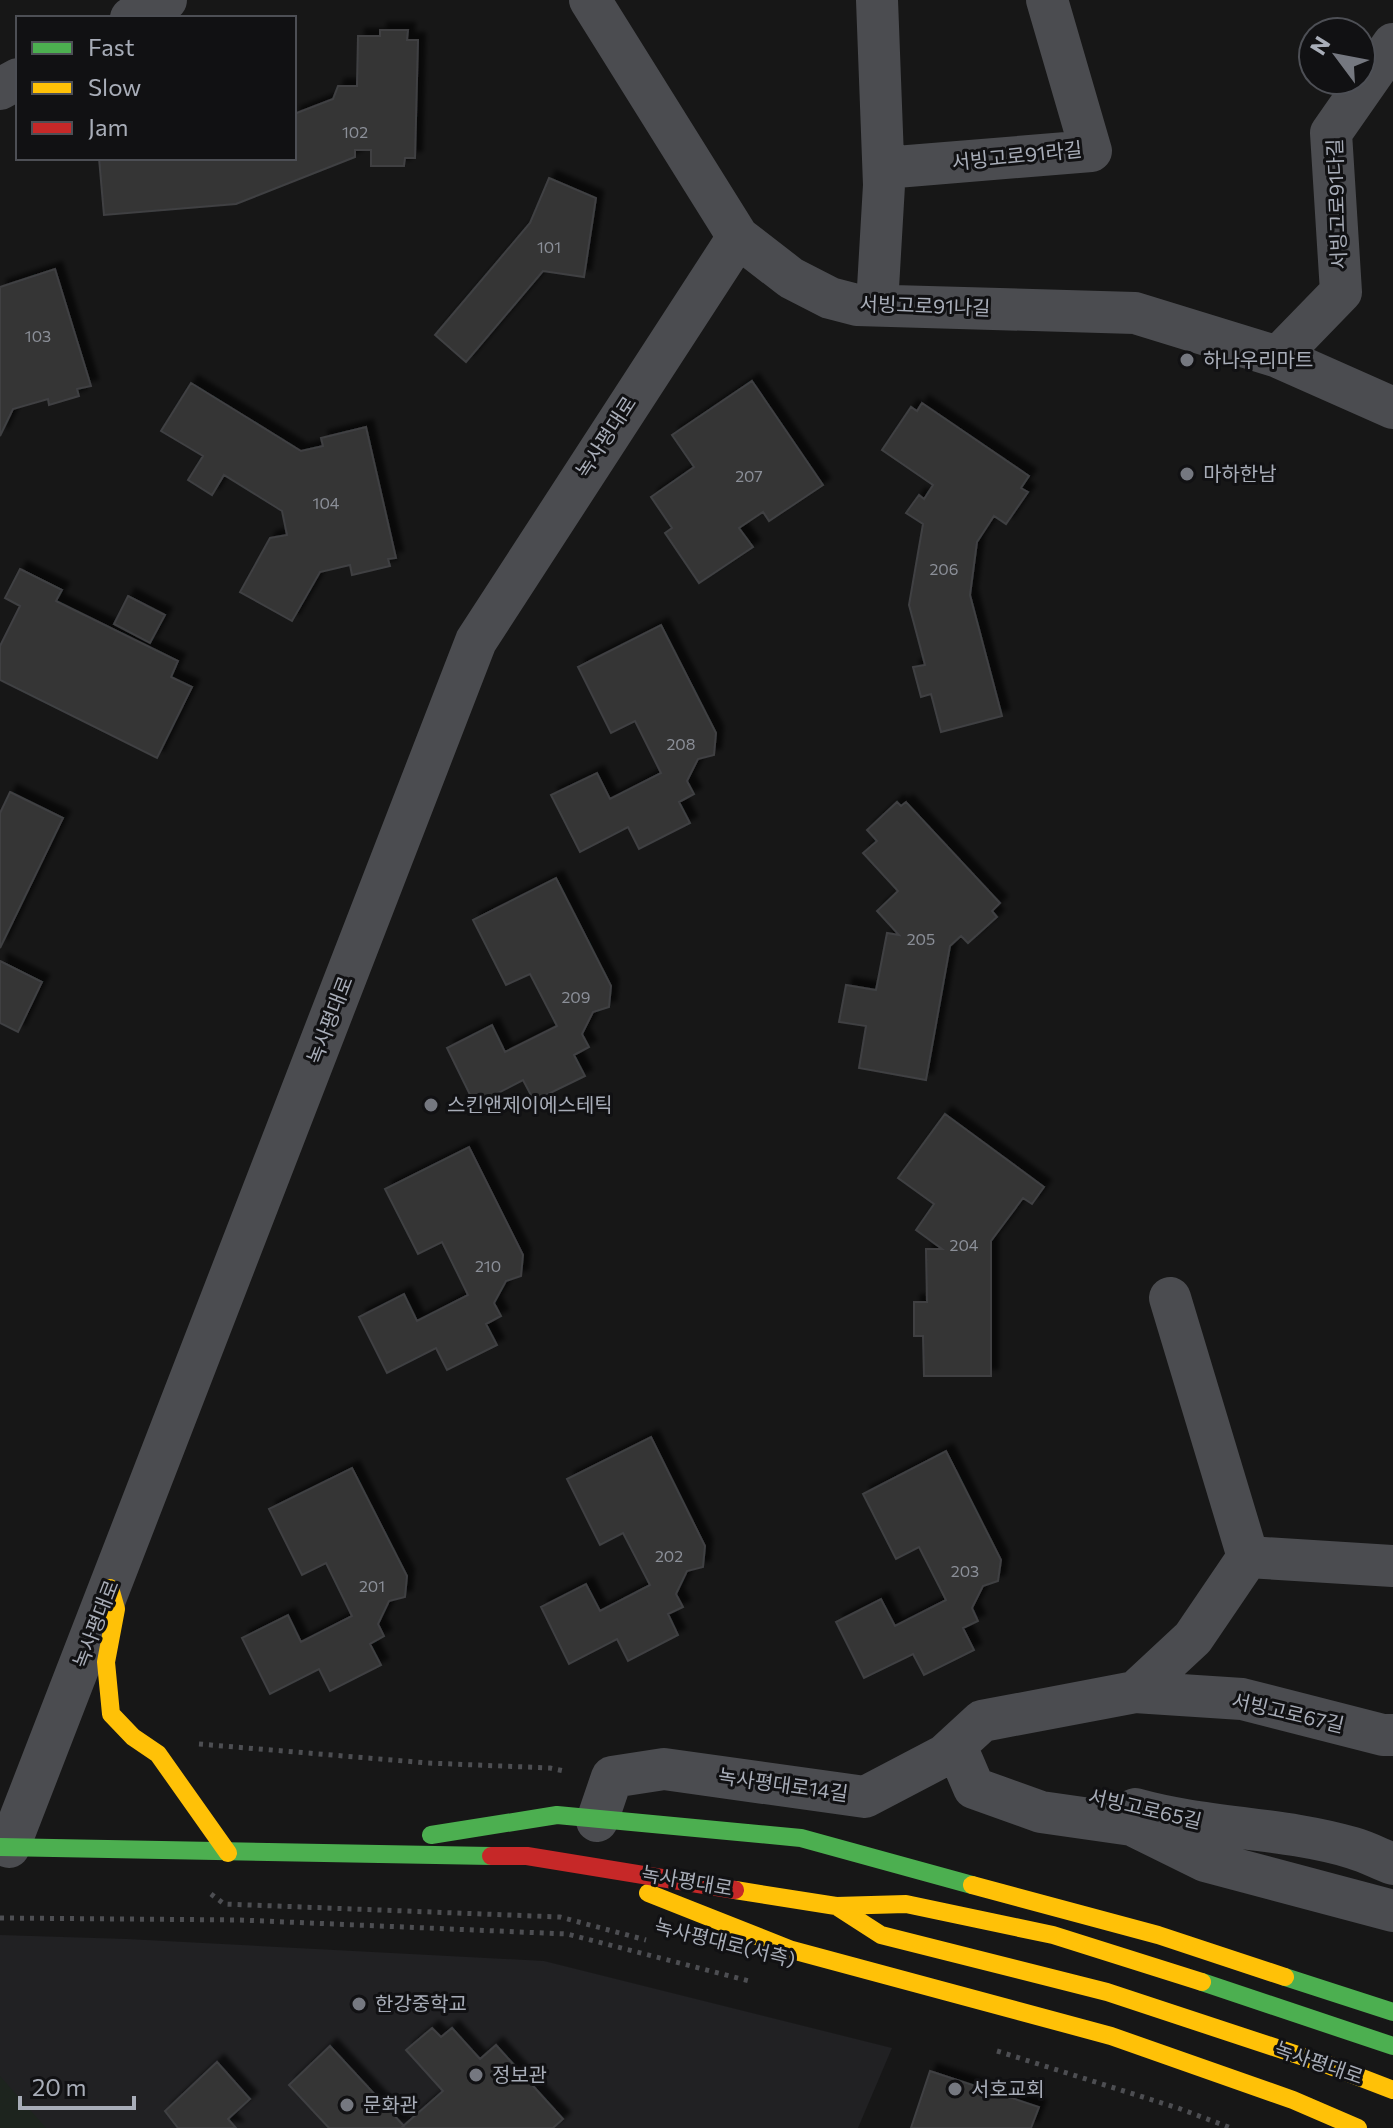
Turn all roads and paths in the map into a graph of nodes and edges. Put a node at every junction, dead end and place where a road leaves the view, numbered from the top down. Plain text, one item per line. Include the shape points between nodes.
1 (166, 0) edge
2 (590, 0) edge
3 (877, 0) edge
4 (1047, 0) edge
5 (135, 16) edge
6 (1393, 44) edge
7 (884, 168) junction
8 (738, 237) junction
9 (877, 305) junction
10 (1278, 357) junction
11 (1393, 408) edge
12 (1170, 1298) dead end
13 (1248, 1557) junction
14 (1393, 1566) edge
15 (110, 1588) junction
16 (1135, 1692) junction
17 (1393, 1735) edge
18 (953, 1758) junction
19 (597, 1821) junction
20 (5, 1847) edge
21 (156, 1851) junction
22 (228, 1853) junction
23 (307, 1854) junction
24 (570, 1861) junction
25 (1393, 1864) edge
26 (836, 1906) junction
27 (1393, 1911) edge
28 (0, 1918) edge
29 (648, 1940) dead end
30 (768, 1986) dead end
31 (1393, 2012) edge
32 (1393, 2046) edge
33 (997, 2051) dead end
34 (1393, 2090) edge
35 (1231, 2128) edge
36 (1358, 2128) edge

1 - 5 street
2 - 8 street, 서빙고로91나길
3 - 7 street
4 - 7 street, 서빙고로91라길 via 1091,151
6 - 10 street, 서빙고로91다길 via 1331,133 1341,292
7 - 9 street
8 - 9 street, 서빙고로91나길 via 791,278 830,298
8 - 15 street, 녹사평대로 via 476,641
9 - 10 street, 서빙고로91나길 via 1135,313
10 - 11 street, 서빙고로91나길
12 - 13 street
13 - 14 street
13 - 16 street via 1193,1638
15 - 20 street, 녹사평대로
15 - 22 main road via 116,1609 106,1662 111,1714 158,1754
16 - 17 street, 서빙고로67길 via 1242,1699
16 - 18 street, 녹사평대로14길 via 982,1721
18 - 19 street, 녹사평대로14길 via 865,1797 664,1769 612,1777
18 - 25 street, 서빙고로65길 via 1172,1819 1354,1848
18 - 27 street via 974,1788 1041,1812 1132,1825 1205,1861
19 - 23 main road via 557,1815
19 - 31 main road via 801,1838 1158,1935
20 - 21 main road, 녹사평대로
21 - 22 main road, 녹사평대로
21 - 29 path, 녹사평대로(서측) via 224,1904 560,1917
22 - 23 main road, 녹사평대로
23 - 24 main road, 녹사평대로
24 - 26 main road, 녹사평대로
24 - 36 main road via 792,1950 1111,2036
26 - 32 main road, 녹사평대로 via 906,1904 1053,1935
26 - 34 main road, 녹사평대로 via 881,1935 1107,1992
28 - 30 path via 240,1920 567,1934
33 - 35 path

